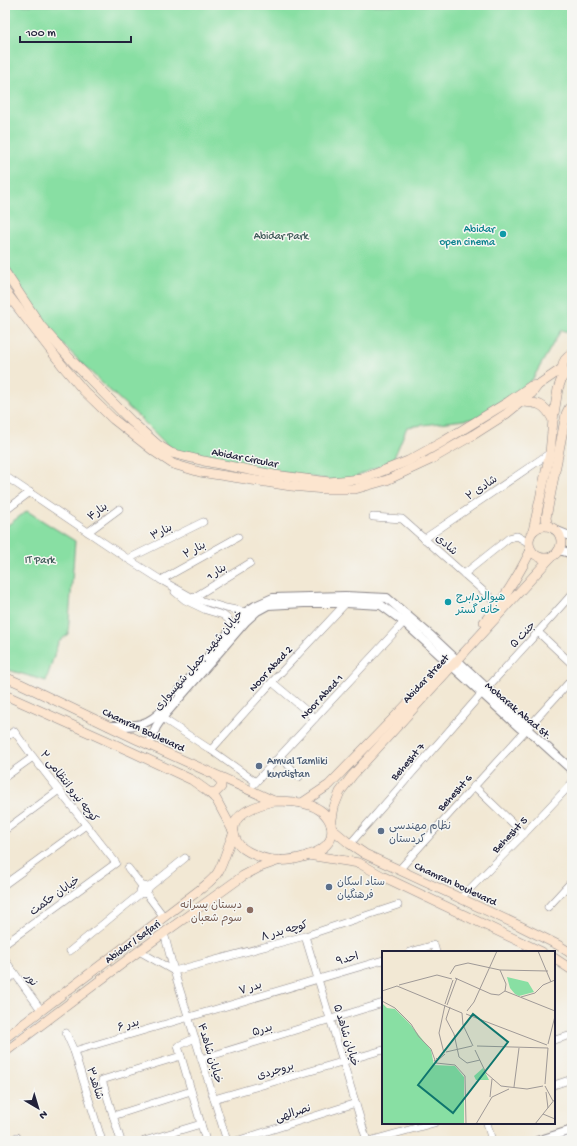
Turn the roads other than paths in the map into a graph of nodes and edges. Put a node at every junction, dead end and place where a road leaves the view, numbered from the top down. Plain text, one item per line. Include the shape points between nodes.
1 (5, 272) edge
2 (5, 291) edge
3 (572, 354) edge
4 (566, 373) edge
5 (538, 385) junction
6 (521, 402) junction
7 (572, 407) edge
8 (553, 420) junction
9 (550, 453) junction
10 (5, 476) edge
11 (30, 492) junction
12 (119, 509) dead end
13 (5, 511) edge
14 (373, 518) dead end
15 (203, 522) dead end
16 (552, 528) junction
17 (533, 531) junction
18 (88, 532) junction
19 (238, 537) dead end
20 (572, 537) edge
21 (424, 539) junction
22 (530, 546) junction
23 (555, 554) junction
24 (572, 554) edge
25 (128, 559) junction
26 (250, 563) dead end
27 (464, 574) junction
28 (161, 580) junction
29 (572, 594) edge
30 (192, 598) junction
31 (346, 603) junction
32 (499, 605) junction
33 (246, 612) junction
34 (404, 622) junction
35 (233, 628) junction
36 (538, 632) junction
37 (453, 662) junction
38 (572, 664) edge
39 (5, 677) edge
40 (572, 679) edge
41 (272, 682) junction
42 (484, 691) junction
43 (5, 695) edge
44 (160, 717) junction
45 (315, 718) junction
46 (109, 726) junction
47 (527, 730) junction
48 (5, 738) edge
49 (149, 745) junction
50 (211, 750) junction
51 (280, 756) junction
52 (33, 757) junction
53 (570, 765) edge
54 (216, 776) junction
55 (5, 777) edge
56 (300, 777) dead end
57 (572, 783) edge
58 (474, 786) junction
59 (59, 790) junction
60 (209, 792) junction
61 (274, 801) junction
62 (302, 803) junction
63 (86, 825) junction
64 (332, 827) junction
65 (5, 830) edge
66 (233, 832) junction
67 (524, 834) junction
68 (350, 844) junction
69 (365, 854) junction
70 (308, 855) junction
71 (185, 858) dead end
72 (280, 860) junction
73 (116, 863) joint
74 (359, 863) junction
75 (128, 868) dead end
76 (399, 870) junction
77 (572, 881) edge
78 (5, 884) edge
79 (144, 890) junction
80 (460, 899) junction
81 (398, 906) dead end
82 (548, 907) dead end
83 (164, 917) junction
84 (164, 933) junction
85 (305, 936) junction
86 (5, 944) edge
87 (435, 948) edge
88 (70, 951) dead end
89 (140, 951) junction
90 (416, 951) edge
91 (540, 951) edge
92 (572, 954) edge
93 (555, 959) edge
94 (5, 960) edge
95 (382, 960) edge
96 (572, 970) edge
97 (174, 971) junction
98 (15, 974) junction
99 (318, 978) junction
100 (5, 982) edge
101 (382, 1003) edge
102 (41, 1010) junction
103 (188, 1017) junction
104 (330, 1019) junction
105 (66, 1033) dead end
106 (572, 1035) edge
107 (5, 1038) edge
108 (195, 1038) junction
109 (555, 1040) edge
110 (382, 1050) edge
111 (74, 1051) junction
112 (5, 1052) edge
113 (181, 1056) junction
114 (201, 1059) junction
115 (343, 1062) junction
116 (572, 1079) edge
117 (555, 1085) edge
118 (191, 1091) junction
119 (214, 1099) junction
120 (356, 1103) junction
121 (113, 1116) junction
122 (201, 1124) junction
123 (430, 1124) edge
124 (486, 1124) edge
125 (572, 1130) edge
126 (572, 1139) edge
127 (102, 1141) edge
128 (121, 1141) edge
129 (144, 1141) edge
130 (206, 1141) edge
131 (227, 1141) edge
132 (236, 1141) edge
133 (368, 1141) edge
134 (492, 1141) edge
135 (537, 1141) edge
136 (566, 1141) edge

1 - 5 main road, Abidar Circular via 41,326 132,422 171,453 204,461 274,475 329,482 362,479 408,461 531,386
2 - 6 main road, Abidar Circular via 62,365 113,419 173,464 200,472 291,486 355,489 387,480 430,460 472,436
3 - 4 main road via 563,362
4 - 5 main road, Abidar Circular
4 - 8 main road via 558,389
5 - 6 main road, Abidar Circular
6 - 8 main road via 541,405
7 - 16 main road via 566,414 546,518
8 - 9 main road
9 - 17 main road
9 - 21 street, شادی ۲
10 - 11 street, خیابان شهید جمیل شهسواری
11 - 13 street
11 - 18 street, خیابان شهید جمیل شهسواری
12 - 18 street, بنار۴
14 - 21 street, شادی via 402,519
15 - 25 street, بنار۳
16 - 17 main road via 543,526
16 - 20 street
16 - 23 main road via 558,533 561,542
17 - 22 main road
18 - 25 street, خیابان شهید جمیل شهسواری
19 - 28 street, بنار ۲
21 - 27 street, شادی
22 - 23 main road via 543,558
22 - 27 street via 517,536 510,538
22 - 32 main road, Abidar street via 517,577
23 - 24 street via 563,551
23 - 37 main road, Abidar street
25 - 28 street, خیابان شهید جمیل شهسواری
26 - 30 street, بنار 1
27 - 32 street, شادی
28 - 30 street, خیابان شهید جمیل شهسواری
28 - 35 street, خیابان شهید جمیل شهسواری via 185,600 223,615
29 - 36 street, جنت ۵
30 - 33 street, خیابان شهید جمیل شهسواری
31 - 34 street, خیابان شهید جمیل شهسواری via 381,605
31 - 41 street, Noor Abad 2
31 - 44 street, خیابان شهید جمیل شهسواری via 268,606 257,611
32 - 37 main road, Abidar street
33 - 35 street, خیابان شهید جمیل شهسواری
33 - 37 street, خیابان شهید جمیل شهسواری via 273,598 388,598
34 - 37 street, خیابان شهید جمیل شهسواری
34 - 45 street, Noor Abad 1
35 - 44 street, خیابان شهید جمیل شهسواری
36 - 38 street
36 - 42 street, جنت ۵
37 - 42 street, Mobarak Abad St.
37 - 62 main road, Abidar street via 329,785
37 - 64 main road, Abidar street via 340,792 334,807
39 - 46 main road, Chamran Boulevard
40 - 47 street, Behesht 6
41 - 45 street
41 - 50 street, Noor Abad 2
42 - 47 street, Mobarak Abad St. via 520,728
42 - 68 street, Behesht 7
43 - 60 main road via 192,780
44 - 46 street, خیابان شهید جمیل شهسواری via 132,726
44 - 49 street, خیابان شهید جمیل شهسواری
44 - 50 street
45 - 51 street, Noor Abad 1
46 - 49 main road, Chamran Boulevard
47 - 53 street, Mobarak Abad St.
47 - 58 street, Behesht 6
48 - 52 street, کوچه نیرو انتظامی ۲ via 14,732
49 - 54 main road, Chamran Boulevard
50 - 51 street, Noor Abad 1 via 255,783
51 - 56 street
52 - 55 street
52 - 59 street, کوچه نیرو انتظامی ۲
54 - 60 main road via 221,781 221,787 216,792
54 - 61 main road, Chamran Boulevard
57 - 67 street, Behesht 5
58 - 67 street
58 - 76 street, Behesht 6
59 - 63 street, کوچه نیرو انتظامی ۲
59 - 65 street
60 - 66 main road via 216,799
61 - 62 main road
61 - 66 main road via 245,812 236,821
62 - 64 main road via 320,810 329,819
63 - 73 street, کوچه نیرو انتظامی ۲
63 - 78 street
64 - 68 main road, Chamran boulevard
64 - 70 main road via 330,840
66 - 72 main road via 245,850 258,857
66 - 83 main road, Abidar / Safari via 218,872 202,888
67 - 80 street, Behesht 5
68 - 69 main road, Chamran boulevard
69 - 74 main road via 358,855
69 - 76 main road, Chamran boulevard
70 - 72 main road
70 - 74 main road
71 - 79 street
72 - 84 main road, Abidar / Safari via 243,876
73 - 86 street, خیابان حکمت
74 - 91 main road
75 - 79 street
76 - 80 main road, Chamran boulevard
77 - 82 street
79 - 83 street
79 - 88 street
80 - 92 main road, Chamran boulevard via 538,935
81 - 85 street, کوچه بدر ۸
83 - 102 main road, Abidar / Safari
84 - 89 main road, Abidar / Safari
84 - 97 street, خیابان شاهد۴
85 - 97 street, کوچه بدر ۸
85 - 99 street, خیابان شاهد ۵
87 - 90 street
89 - 97 street
89 - 112 main road, Abidar / Safari
93 - 96 main road
94 - 98 street, نور
95 - 99 street, احد۹
97 - 103 street, خیابان شاهد۴
98 - 100 street
98 - 102 street, نور
99 - 103 street, بدر ۷
99 - 104 street, خیابان شاهد ۵
101 - 104 street, بدر۵
102 - 107 main road, Abidar / Safari
103 - 108 street, خیابان شاهد۴
103 - 111 street, بدر ۶
104 - 114 street, بدر۵
104 - 115 street, خیابان شاهد ۵
105 - 111 street, شاهد۳
106 - 109 street
108 - 113 street via 178,1046
108 - 114 street, خیابان شاهد۴
110 - 115 street, بروجردی
111 - 127 street, شاهد۳
113 - 118 street
113 - 121 street via 102,1080
114 - 119 street, خیابان شاهد۴
115 - 119 street, بروجردی
115 - 120 street, خیابان شاهد ۵
116 - 117 street
118 - 121 street
118 - 122 street
119 - 131 street, خیابان شاهد۴
120 - 132 street, نصرالهی
120 - 133 street, خیابان شاهد ۵
121 - 128 street
122 - 129 street
122 - 130 street
123 - 133 street
124 - 134 street
125 - 135 street
126 - 136 street

